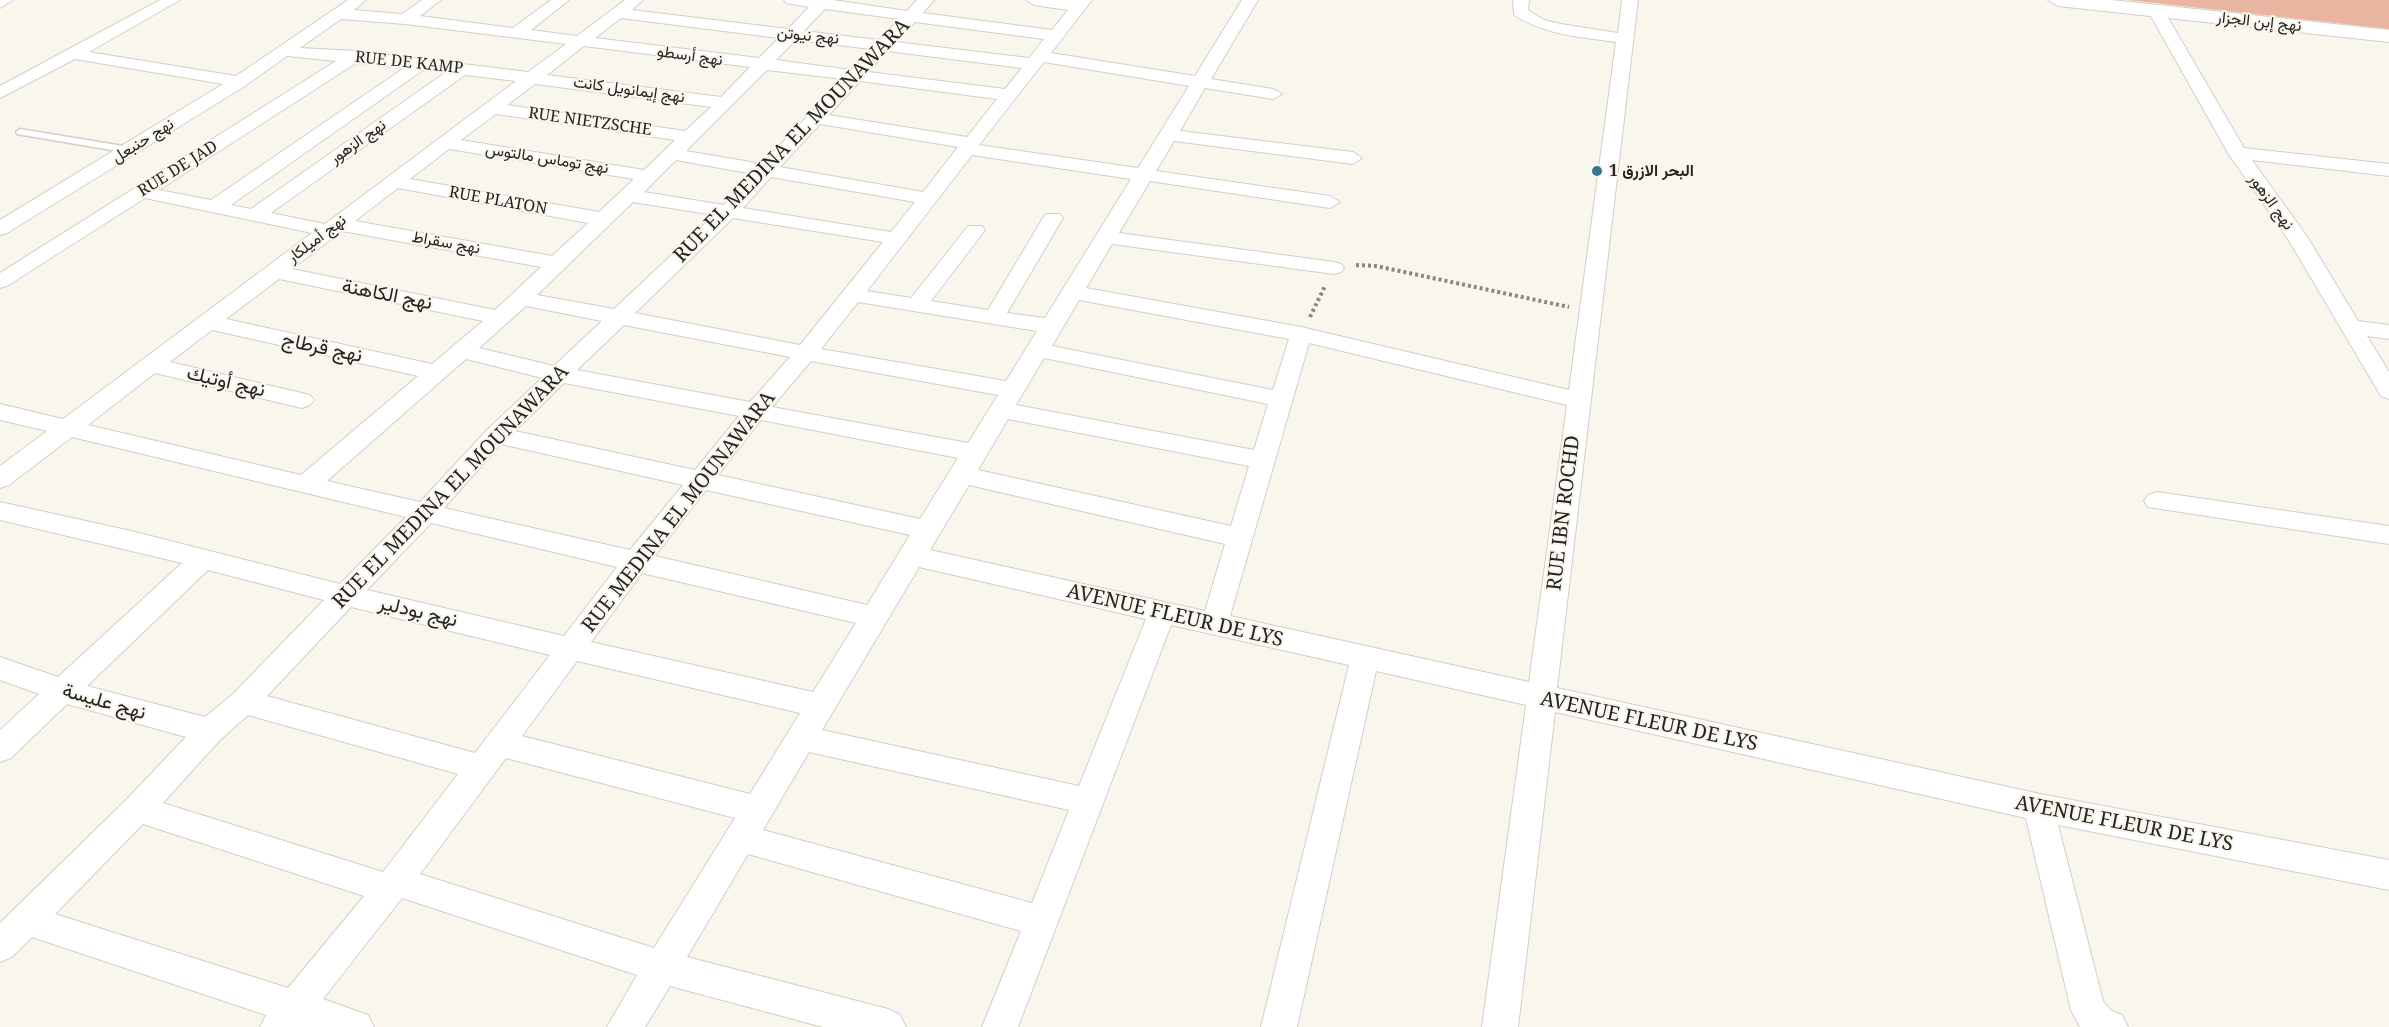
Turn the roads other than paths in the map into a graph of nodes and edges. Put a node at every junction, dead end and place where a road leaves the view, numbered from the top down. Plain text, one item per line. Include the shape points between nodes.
1 (6, 0) edge
2 (172, 0) edge
3 (358, 0) edge
4 (434, 0) edge
5 (561, 0) edge
6 (635, 0) edge
7 (792, 0) edge
8 (1034, 0) edge
9 (1250, 0) edge
10 (1521, 0) edge
11 (1630, 0) edge
12 (2058, 0) edge
13 (823, 2) edge
14 (0, 3) edge
15 (1082, 3) edge
16 (919, 8) edge
17 (2156, 10) junction
18 (617, 13) junction
19 (338, 14) junction
20 (405, 19) junction
21 (516, 33) junction
22 (792, 35) junction
23 (1056, 36) junction
24 (2389, 36) edge
25 (1626, 39) junction
26 (580, 41) junction
27 (884, 44) junction
28 (284, 51) junction
29 (73, 54) junction
30 (356, 56) junction
31 (1037, 61) junction
32 (420, 64) junction
33 (762, 66) junction
34 (462, 69) junction
35 (855, 76) junction
36 (533, 77) junction
37 (239, 82) junction
38 (1198, 84) junction
39 (0, 93) edge
40 (1274, 94) dead end
41 (1010, 95) junction
42 (725, 103) junction
43 (492, 108) junction
44 (815, 118) junction
45 (20, 132) dead end
46 (1169, 135) junction
47 (689, 137) junction
48 (445, 143) junction
49 (968, 146) junction
50 (129, 150) junction
51 (2236, 153) junction
52 (672, 154) junction
53 (1353, 158) dead end
54 (2389, 170) edge
55 (766, 171) junction
56 (649, 176) junction
57 (1145, 177) junction
58 (394, 182) junction
59 (142, 192) junction
60 (629, 195) junction
61 (926, 198) junction
62 (1329, 202) dead end
63 (213, 208) junction
64 (728, 212) junction
65 (255, 216) junction
66 (602, 219) junction
67 (1053, 219) dead end
68 (333, 227) junction
69 (0, 229) edge
70 (975, 230) dead end
71 (1107, 237) junction
72 (894, 238) junction
73 (554, 263) junction
74 (1334, 268) road end
75 (274, 272) junction
76 (0, 282) edge
77 (1072, 292) junction
78 (851, 295) junction
79 (520, 298) junction
80 (916, 305) junction
81 (622, 316) junction
82 (994, 317) junction
83 (500, 318) junction
84 (207, 322) junction
85 (1051, 326) junction
86 (2353, 327) junction
87 (2389, 332) edge
88 (1301, 334) junction
89 (1037, 350) junction
90 (462, 351) junction
91 (805, 353) junction
92 (150, 365) junction
93 (438, 373) junction
94 (558, 374) junction
95 (2389, 391) edge
96 (1282, 399) junction
97 (302, 400) dead end
98 (1008, 400) junction
99 (1579, 400) junction
100 (0, 412) edge
101 (754, 412) junction
102 (64, 430) junction
103 (496, 435) junction
104 (1264, 460) junction
105 (970, 464) junction
106 (0, 479) edge
107 (703, 480) junction
108 (306, 485) junction
109 (2157, 501) dead end
110 (0, 511) edge
111 (425, 513) junction
112 (928, 530) junction
113 (2389, 535) edge
114 (1240, 538) junction
115 (912, 556) junction
116 (637, 560) junction
117 (215, 563) junction
118 (346, 595) junction
119 (1162, 613) junction
120 (875, 617) junction
121 (1214, 625) junction
122 (572, 649) junction
123 (1365, 659) junction
124 (0, 668) edge
125 (63, 691) junction
126 (1540, 698) junction
127 (243, 702) junction
128 (820, 706) junction
129 (210, 731) junction
130 (801, 738) junction
131 (498, 743) junction
132 (0, 749) edge
133 (480, 767) junction
134 (1088, 801) junction
135 (138, 808) junction
136 (2040, 808) junction
137 (757, 810) junction
138 (740, 838) junction
139 (2388, 876) edge
140 (392, 885) junction
141 (26, 920) junction
142 (1041, 921) junction
143 (0, 946) edge
144 (662, 967) junction
145 (286, 1017) edge
146 (357, 1027) edge
147 (625, 1027) edge
148 (888, 1027) edge
149 (1000, 1027) edge
150 (1279, 1027) edge
151 (1500, 1027) edge
152 (2110, 1027) edge

1 - 14 street
2 - 29 street
3 - 19 street, نهج حنبعل
4 - 20 street
5 - 21 street
6 - 18 street, نهج أميلكار
7 - 13 street
8 - 15 street
9 - 38 street
10 - 25 street via 1520,12 1538,23
11 - 25 street, RUE IBN ROCHD
12 - 17 street, نهج إبن الجزار
13 - 16 street
13 - 22 street
15 - 23 street, RUE MEDINA EL MOUNAWARA
16 - 23 street
16 - 27 street, RUE EL MEDINA EL MOUNAWARA
17 - 24 street, نهج إبن الجزار
17 - 51 street, نهج الزهور
18 - 22 street, نهج نيوتن
18 - 26 street, نهج أميلكار
19 - 20 street, نهج أرسطو
19 - 28 street, نهج حنبعل
20 - 21 street, نهج أرسطو
21 - 26 street, نهج أرسطو
22 - 27 street, نهج نيوتن
22 - 33 street
23 - 31 street, RUE MEDINA EL MOUNAWARA
25 - 99 street, RUE IBN ROCHD
26 - 33 street, نهج أرسطو
26 - 36 street, نهج أميلكار
27 - 31 street, نهج نيوتن
27 - 35 street, RUE EL MEDINA EL MOUNAWARA
28 - 30 street, RUE DE KAMP
28 - 37 street, نهج حنبعل
29 - 37 street
29 - 39 street
30 - 32 street, RUE DE KAMP
30 - 59 street, RUE DE JAD
31 - 38 street, نهج نيوتن
31 - 41 street, RUE MEDINA EL MOUNAWARA
32 - 34 street, RUE DE KAMP
32 - 63 street
33 - 35 street, نهج أرسطو
33 - 42 street
34 - 36 street, RUE DE KAMP
34 - 65 street, نهج الزهور
35 - 41 street, نهج أرسطو
35 - 44 street, RUE EL MEDINA EL MOUNAWARA
36 - 42 street, نهج إيمانويل كانت
36 - 43 street, نهج أميلكار
37 - 50 street, نهج حنبعل
38 - 40 street, نهج نيوتن
38 - 46 street
41 - 49 street, RUE MEDINA EL MOUNAWARA
42 - 47 street
43 - 47 street, RUE NIETZSCHE
43 - 48 street, نهج أميلكار
44 - 49 street
44 - 55 street, RUE EL MEDINA EL MOUNAWARA
45 - 50 lane
46 - 53 street
46 - 57 street
47 - 52 street
48 - 56 street, نهج توماس مالتوس
48 - 58 street, نهج أميلكار
49 - 57 street
49 - 61 street, RUE MEDINA EL MOUNAWARA
50 - 69 street, نهج حنبعل
51 - 54 street
51 - 86 street, نهج الزهور via 2298,238
52 - 55 street
52 - 56 street
55 - 61 street
55 - 64 street, RUE EL MEDINA EL MOUNAWARA
56 - 60 street
57 - 62 street
57 - 71 street
58 - 66 street, RUE PLATON
58 - 68 street, نهج أميلكار
59 - 63 street, نهج سقراط
59 - 76 street, RUE DE JAD
60 - 64 street
60 - 66 street
61 - 72 street, RUE MEDINA EL MOUNAWARA
63 - 65 street, نهج سقراط
64 - 72 street
64 - 81 street, RUE EL MEDINA EL MOUNAWARA
65 - 68 street, نهج سقراط
66 - 73 street
67 - 82 street
68 - 73 street, نهج سقراط
68 - 75 street, نهج أميلكار
70 - 80 street
71 - 74 street
71 - 77 street
72 - 78 street, RUE MEDINA EL MOUNAWARA
73 - 79 street
75 - 83 street, نهج الكاهنة
75 - 84 street, نهج أميلكار
77 - 85 street
77 - 88 street
78 - 80 street
78 - 91 street, RUE MEDINA EL MOUNAWARA
79 - 81 street
79 - 83 street
80 - 82 street
81 - 91 street
81 - 94 street, RUE EL MEDINA EL MOUNAWARA
82 - 85 street
83 - 90 street
84 - 92 street, نهج أميلكار
84 - 93 street, نهج قرطاج
85 - 89 street
86 - 87 street
86 - 95 street, نهج الزهور
88 - 96 street
88 - 99 street
89 - 96 street
89 - 98 street
90 - 93 street
90 - 94 street
91 - 98 street
91 - 101 street, RUE MEDINA EL MOUNAWARA
92 - 97 street, نهج أوتيك
92 - 102 street, نهج أميلكار
93 - 108 street
94 - 101 street
94 - 103 street, RUE EL MEDINA EL MOUNAWARA
96 - 104 street
98 - 104 street
98 - 105 street
99 - 126 street, RUE IBN ROCHD
100 - 102 street
101 - 105 street
101 - 107 street, RUE MEDINA EL MOUNAWARA
102 - 106 street, نهج أميلكار
102 - 108 street
103 - 107 street
103 - 111 street, RUE EL MEDINA EL MOUNAWARA
104 - 114 street
105 - 112 street
105 - 114 street
107 - 112 street
107 - 116 street, RUE MEDINA EL MOUNAWARA
108 - 111 street
109 - 113 street
110 - 117 street, نهج بودلير via 133,539
111 - 116 street
111 - 118 street, RUE EL MEDINA EL MOUNAWARA
112 - 115 street
114 - 121 street
115 - 119 street, AVENUE FLEUR DE LYS
115 - 120 street
116 - 120 street
116 - 122 street, RUE MEDINA EL MOUNAWARA
117 - 118 street, نهج بودلير
117 - 125 street
118 - 122 street, نهج بودلير
118 - 127 street, RUE EL MEDINA EL MOUNAWARA
119 - 121 street, AVENUE FLEUR DE LYS
119 - 134 street
120 - 128 street
121 - 123 street, AVENUE FLEUR DE LYS
122 - 128 street, نهج بودلير
122 - 131 street, RUE MEDINA EL MOUNAWARA
123 - 126 street, AVENUE FLEUR DE LYS
123 - 150 street
124 - 125 street, نهج عليسة
125 - 129 street, نهج عليسة
125 - 132 street
126 - 136 street, AVENUE FLEUR DE LYS
126 - 151 street, RUE IBN ROCHD
127 - 129 street, RUE EL MEDINA EL MOUNAWARA
127 - 133 street
128 - 130 street
129 - 135 street, RUE EL MEDINA EL MOUNAWARA
130 - 134 street
130 - 137 street
131 - 133 street, RUE MEDINA EL MOUNAWARA
131 - 137 street
133 - 140 street, RUE MEDINA EL MOUNAWARA
134 - 142 street
135 - 140 street
135 - 141 street, RUE EL MEDINA EL MOUNAWARA
136 - 139 street, AVENUE FLEUR DE LYS
136 - 152 street via 2088,1010 2098,1022
137 - 138 street
138 - 142 street
138 - 144 street
140 - 144 street
140 - 145 street, RUE MEDINA EL MOUNAWARA
141 - 143 street, RUE EL MEDINA EL MOUNAWARA
141 - 145 street
142 - 149 street
144 - 147 street
144 - 148 street
145 - 146 street

